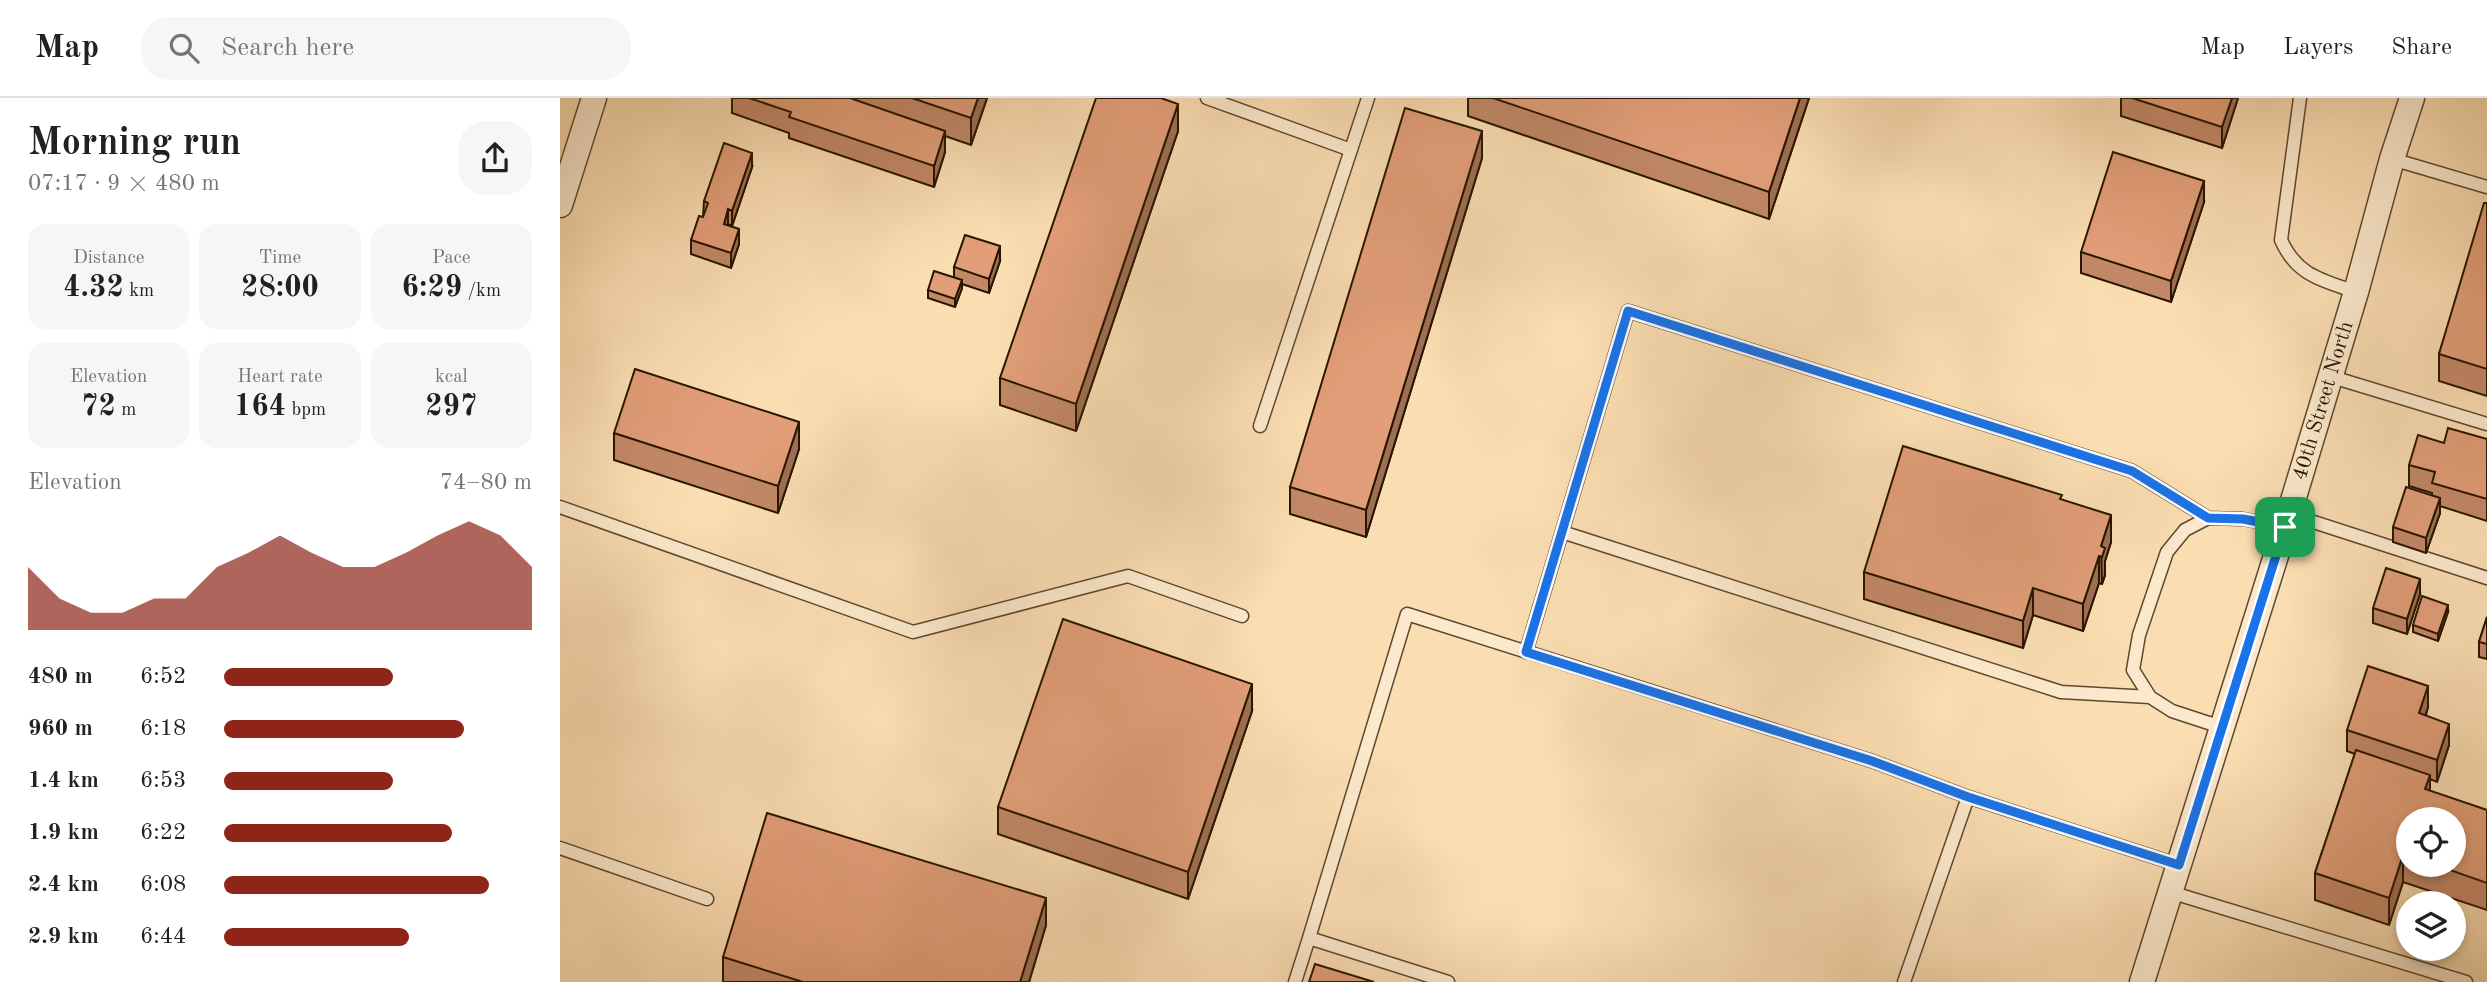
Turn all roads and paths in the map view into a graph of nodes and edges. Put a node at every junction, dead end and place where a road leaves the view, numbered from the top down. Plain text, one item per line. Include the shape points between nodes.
1 (594, 98) edge
2 (1207, 98) edge
3 (1368, 98) edge
4 (2300, 98) edge
5 (2412, 98) edge
6 (1351, 150) junction
7 (2392, 159) junction
8 (2487, 187) edge
9 (560, 205) edge
10 (2356, 292) junction
11 (2329, 376) junction
12 (2487, 424) edge
13 (1260, 426) dead end
14 (560, 507) edge
15 (2208, 518) junction
16 (2287, 520) junction
17 (1562, 532) junction
18 (2487, 578) edge
19 (1242, 616) dead end
20 (1526, 652) junction
21 (2150, 697) junction
22 (2221, 727) junction
23 (1968, 797) junction
24 (560, 848) edge
25 (2179, 865) junction
26 (2170, 892) junction
27 (707, 899) dead end
28 (1310, 938) junction
29 (1295, 982) edge
30 (1448, 982) edge
31 (1904, 982) edge
32 (2142, 982) edge
33 (2466, 982) edge

1 - 9 street
2 - 6 lane
3 - 6 lane
4 - 10 lane via 2281,240 2289,258 2312,276
5 - 7 street, 40th Street North
6 - 13 lane
7 - 8 lane
7 - 10 street, 40th Street North
10 - 11 street, 40th Street North
11 - 12 lane
11 - 16 street, 40th Street North
14 - 19 lane via 913,632 1128,576
15 - 16 lane
15 - 17 lane via 2132,471 1628,311
15 - 21 lane via 2185,530 2167,552 2139,635 2133,670
16 - 18 lane
16 - 22 street, 40th Street North
17 - 20 lane
17 - 21 lane via 2061,692
20 - 23 lane via 1872,761
20 - 28 lane via 1407,614
21 - 22 lane via 2172,711
22 - 25 street, 40th Street North
23 - 25 lane
23 - 31 lane
24 - 27 lane
25 - 26 street, 40th Street North
26 - 32 street, 40th Street North
26 - 33 lane
28 - 29 lane
28 - 30 lane

